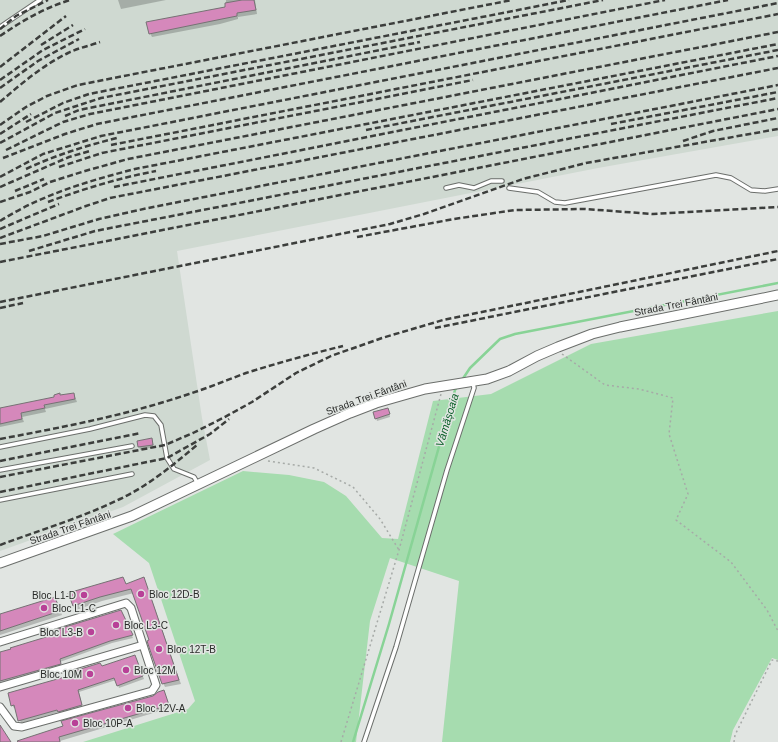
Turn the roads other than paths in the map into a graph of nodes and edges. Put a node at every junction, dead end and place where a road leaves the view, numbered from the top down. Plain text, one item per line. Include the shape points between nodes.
1 (40, 0) edge
2 (0, 27) edge
3 (502, 181) dead end
4 (446, 188) dead end
5 (509, 188) dead end
6 (778, 189) edge
7 (778, 295) edge
8 (471, 381) junction
9 (132, 446) dead end
10 (0, 447) edge
11 (0, 470) edge
12 (132, 474) dead end
13 (198, 484) junction
14 (0, 500) edge
15 (0, 563) edge
16 (0, 642) edge
17 (143, 645) junction
18 (0, 687) edge
19 (0, 707) edge
20 (364, 742) edge

1 - 2 lane
3 - 4 lane via 491,181 474,188
5 - 6 lane via 538,192 555,202 565,204 716,175 731,178 751,190 765,192
7 - 8 main road, Strada Trei Fântâni via 592,334 509,371 487,379
8 - 13 main road, Strada Trei Fântâni via 406,394 357,410
8 - 20 lane via 474,388 447,470 396,647
9 - 11 lane
10 - 13 lane via 145,415 154,416 161,425 167,458 172,466 194,476
12 - 14 lane
13 - 15 main road, Strada Trei Fântâni via 132,516
16 - 17 street via 126,603 131,608
17 - 18 street
17 - 19 street via 156,685 152,691 22,727 14,726

